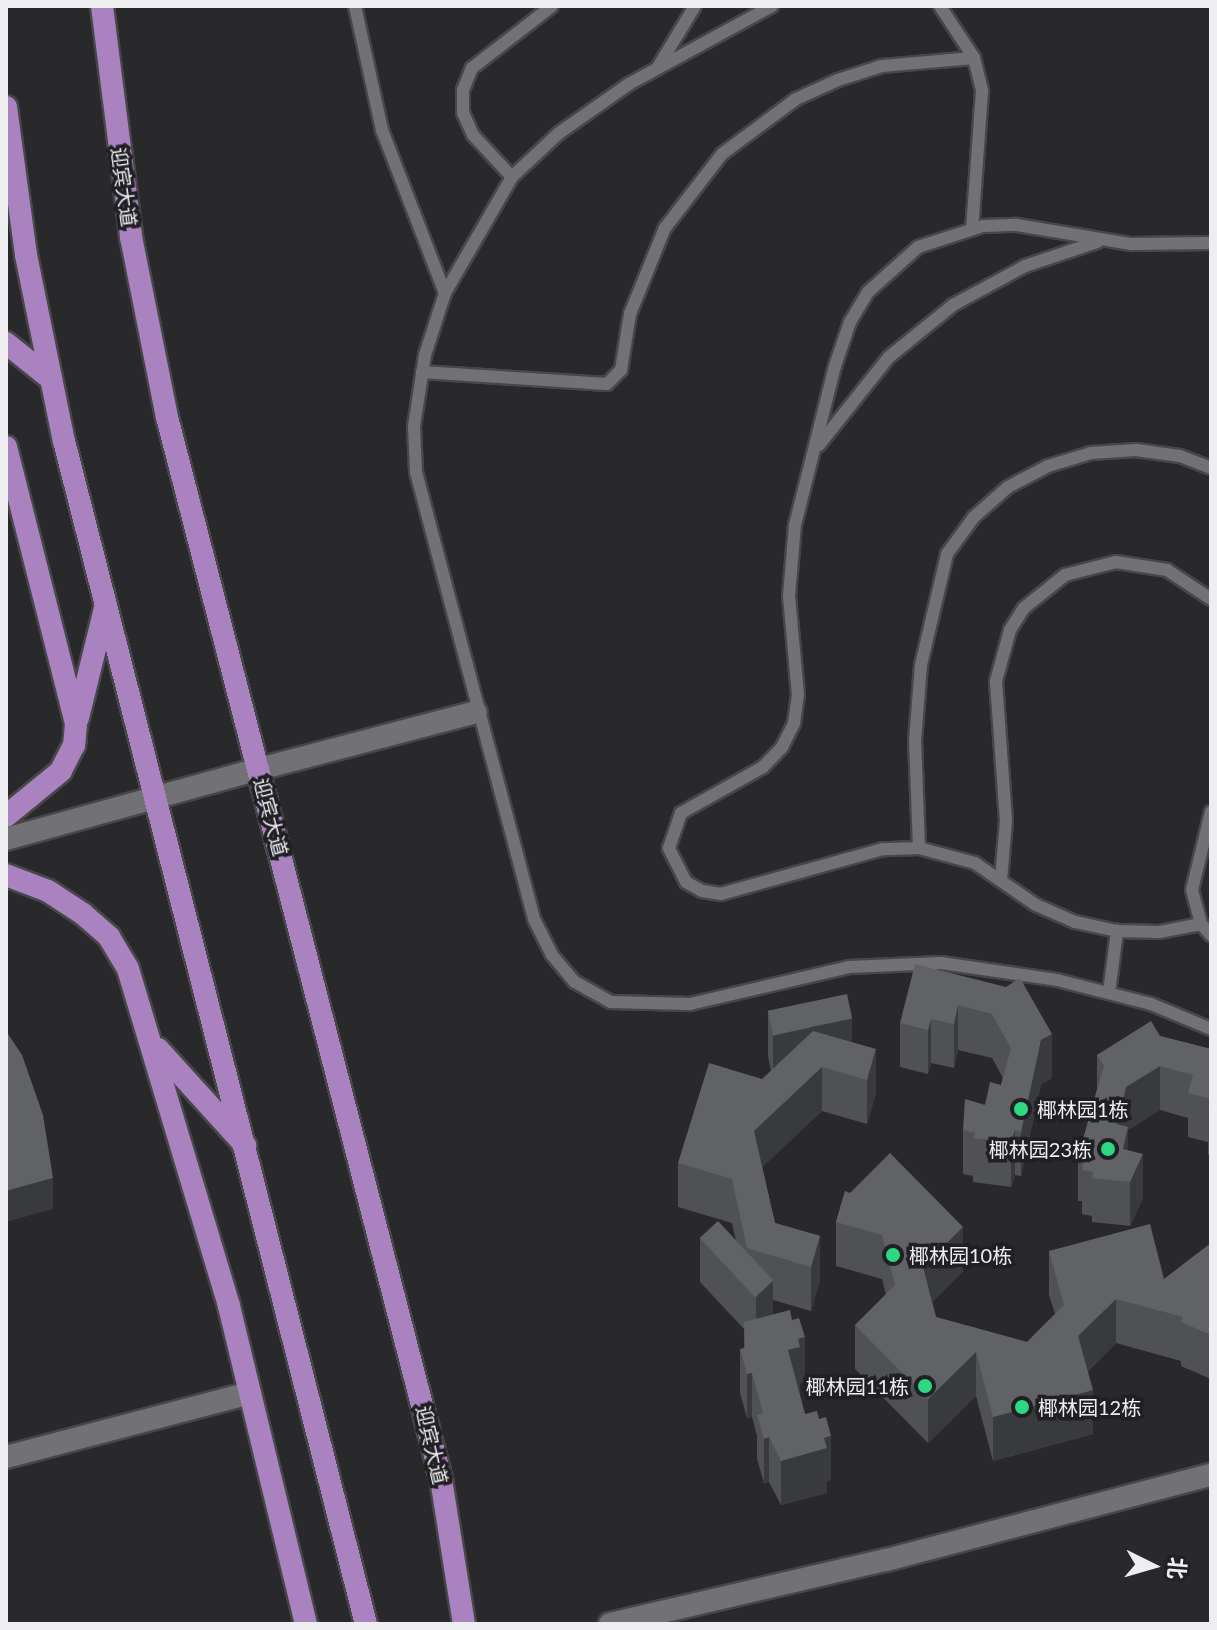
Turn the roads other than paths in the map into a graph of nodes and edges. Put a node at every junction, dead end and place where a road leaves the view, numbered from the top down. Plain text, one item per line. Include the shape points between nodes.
1 (102, 6) edge
2 (355, 6) edge
3 (552, 6) edge
4 (695, 6) edge
5 (772, 6) edge
6 (940, 6) edge
7 (974, 58) junction
8 (656, 69) junction
9 (6, 107) edge
10 (512, 177) junction
11 (972, 229) junction
12 (1104, 241) junction
13 (1211, 243) edge
14 (445, 293) junction
15 (6, 343) edge
16 (422, 372) junction
17 (51, 379) junction
18 (6, 447) edge
19 (813, 455) junction
20 (1211, 468) edge
21 (1211, 599) edge
22 (106, 603) junction
23 (476, 712) junction
24 (76, 724) junction
25 (259, 769) junction
26 (156, 797) junction
27 (1211, 812) edge
28 (6, 816) edge
29 (6, 839) edge
30 (919, 848) junction
31 (6, 875) edge
32 (1001, 880) junction
33 (1201, 924) junction
34 (1117, 931) junction
35 (1211, 935) edge
36 (1109, 993) junction
37 (1211, 1029) edge
38 (154, 1045) junction
39 (247, 1147) junction
40 (250, 1393) junction
41 (6, 1457) edge
42 (1211, 1475) edge
43 (306, 1624) edge
44 (366, 1624) edge
45 (464, 1624) edge
46 (610, 1624) edge

1 - 25 main road, 迎宾大道 via 131,237 164,402
2 - 14 lane via 382,130
3 - 10 lane via 472,68 463,90 463,113 473,135
4 - 8 lane
5 - 8 lane
6 - 7 lane
7 - 11 lane via 982,91 982,131
7 - 16 lane via 882,66 838,80 796,99 722,154 665,228 630,314 621,370 607,384
8 - 10 lane via 559,133
9 - 17 main road via 26,255
10 - 14 lane
11 - 12 lane via 1017,225
11 - 19 lane via 918,247 868,292 850,322 835,366
12 - 13 lane
12 - 19 lane via 1025,266 931,322 860,387
14 - 16 lane
15 - 17 main road
16 - 23 lane via 414,426 416,472
17 - 22 main road
18 - 24 main road
19 - 30 lane via 791,560 790,632 798,695 794,723 763,767 681,813 672,829 674,867 686,882 721,894 883,849
20 - 30 lane via 1136,450 1091,453 1048,466 1008,487 974,517 947,554 921,665 915,741
21 - 32 lane via 1167,570 1116,562 1065,575 1024,608 1005,643 996,681 1006,807
22 - 24 main road
22 - 26 main road
23 - 25 street
23 - 36 lane via 534,919 552,955 575,982 611,1002 690,1004 891,962 1057,980
24 - 28 main road via 74,745 61,771
25 - 26 street
25 - 45 main road, 迎宾大道 via 441,1479
26 - 29 street
26 - 39 main road
27 - 33 lane via 1192,890
30 - 32 lane via 975,863
31 - 38 main road via 48,891 109,937 128,969
32 - 34 lane via 1036,905 1075,922
33 - 34 lane via 1159,932
33 - 35 lane
34 - 36 lane
36 - 37 lane
38 - 39 main road
38 - 40 main road
39 - 44 main road
40 - 41 street
40 - 43 main road
42 - 46 street via 886,1560

